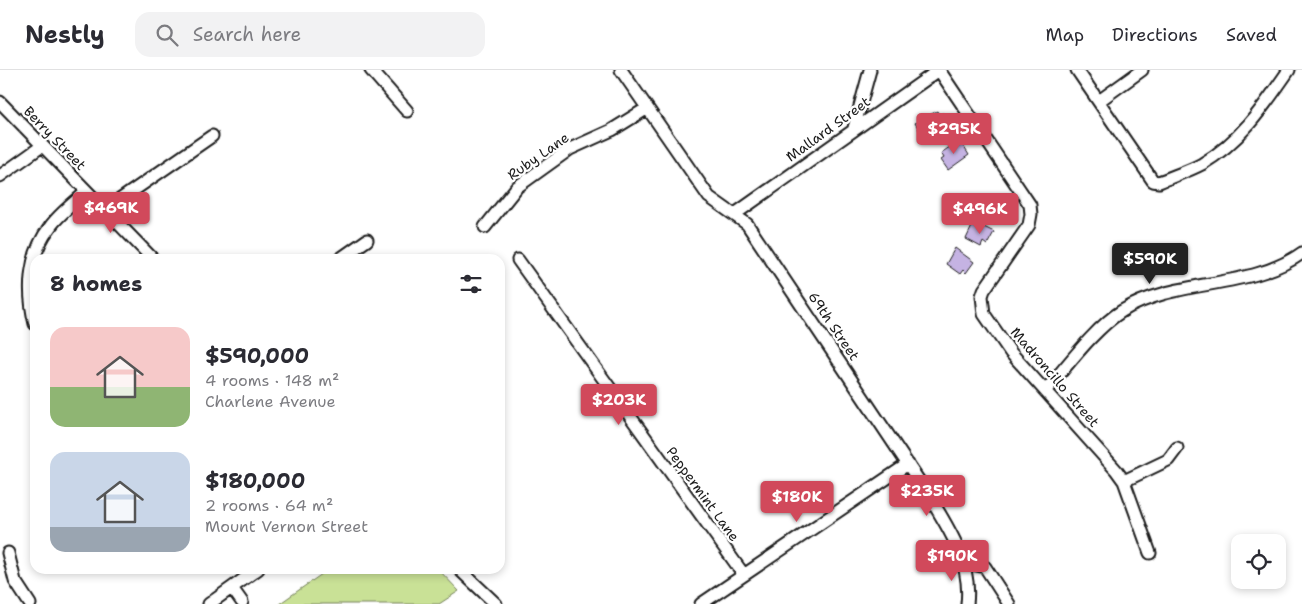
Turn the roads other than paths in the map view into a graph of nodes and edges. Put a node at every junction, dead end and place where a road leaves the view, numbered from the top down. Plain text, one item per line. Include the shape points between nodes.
1 (371, 70) edge
2 (621, 70) edge
3 (870, 70) edge
4 (939, 70) edge
5 (1077, 70) edge
6 (1142, 70) edge
7 (1289, 70) edge
8 (1099, 101) junction
9 (0, 102) edge
10 (646, 109) junction
11 (407, 111) dead end
12 (854, 128) junction
13 (212, 136) dead end
14 (42, 146) junction
15 (0, 176) edge
16 (86, 192) junction
17 (105, 210) junction
18 (735, 214) junction
19 (485, 227) dead end
20 (367, 240) dead end
21 (1302, 253) edge
22 (37, 254) edge
23 (148, 254) edge
24 (347, 254) edge
25 (518, 260) dead end
26 (30, 280) edge
27 (30, 302) edge
28 (1046, 390) junction
29 (1177, 448) dead end
30 (908, 464) junction
31 (1124, 481) junction
32 (8, 553) dead end
33 (1150, 553) dead end
34 (964, 562) junction
35 (251, 574) edge
36 (465, 574) edge
37 (744, 575) junction
38 (232, 588) junction
39 (242, 602) dead end
40 (30, 604) edge
41 (209, 604) edge
42 (496, 604) edge
43 (701, 604) edge
44 (967, 604) edge
45 (1009, 604) edge

1 - 11 street
2 - 10 street, 69th Street
3 - 12 street
4 - 12 street, Mallard Street
4 - 28 street, Madroncillo Street via 1030,205 1028,225 982,296 984,314 1011,353
5 - 8 street
6 - 8 street
7 - 8 street via 1251,123 1225,148 1202,164 1159,182 1153,181
9 - 14 street, Berry Street
10 - 18 street, 69th Street via 709,197
10 - 19 street, Ruby Lane via 612,130 570,149 517,187
12 - 18 street, Mallard Street
13 - 17 street
14 - 15 street
14 - 16 street, Berry Street
16 - 17 street, Berry Street
16 - 22 street via 49,228
17 - 23 street, Berry Street
18 - 30 street, 69th Street via 747,224
20 - 24 street
21 - 28 street via 1277,268 1143,300 1121,311 1102,327
25 - 37 street, Peppermint Lane
26 - 27 street
28 - 31 street, Madroncillo Street
29 - 31 street via 1168,460
30 - 34 street, 69th Street via 954,536
30 - 37 street
31 - 33 street, Madroncillo Street
32 - 40 street via 15,581
34 - 44 street, 69th Street
34 - 45 street via 985,567
35 - 38 street
36 - 42 street
37 - 43 street
38 - 39 street
38 - 41 street

